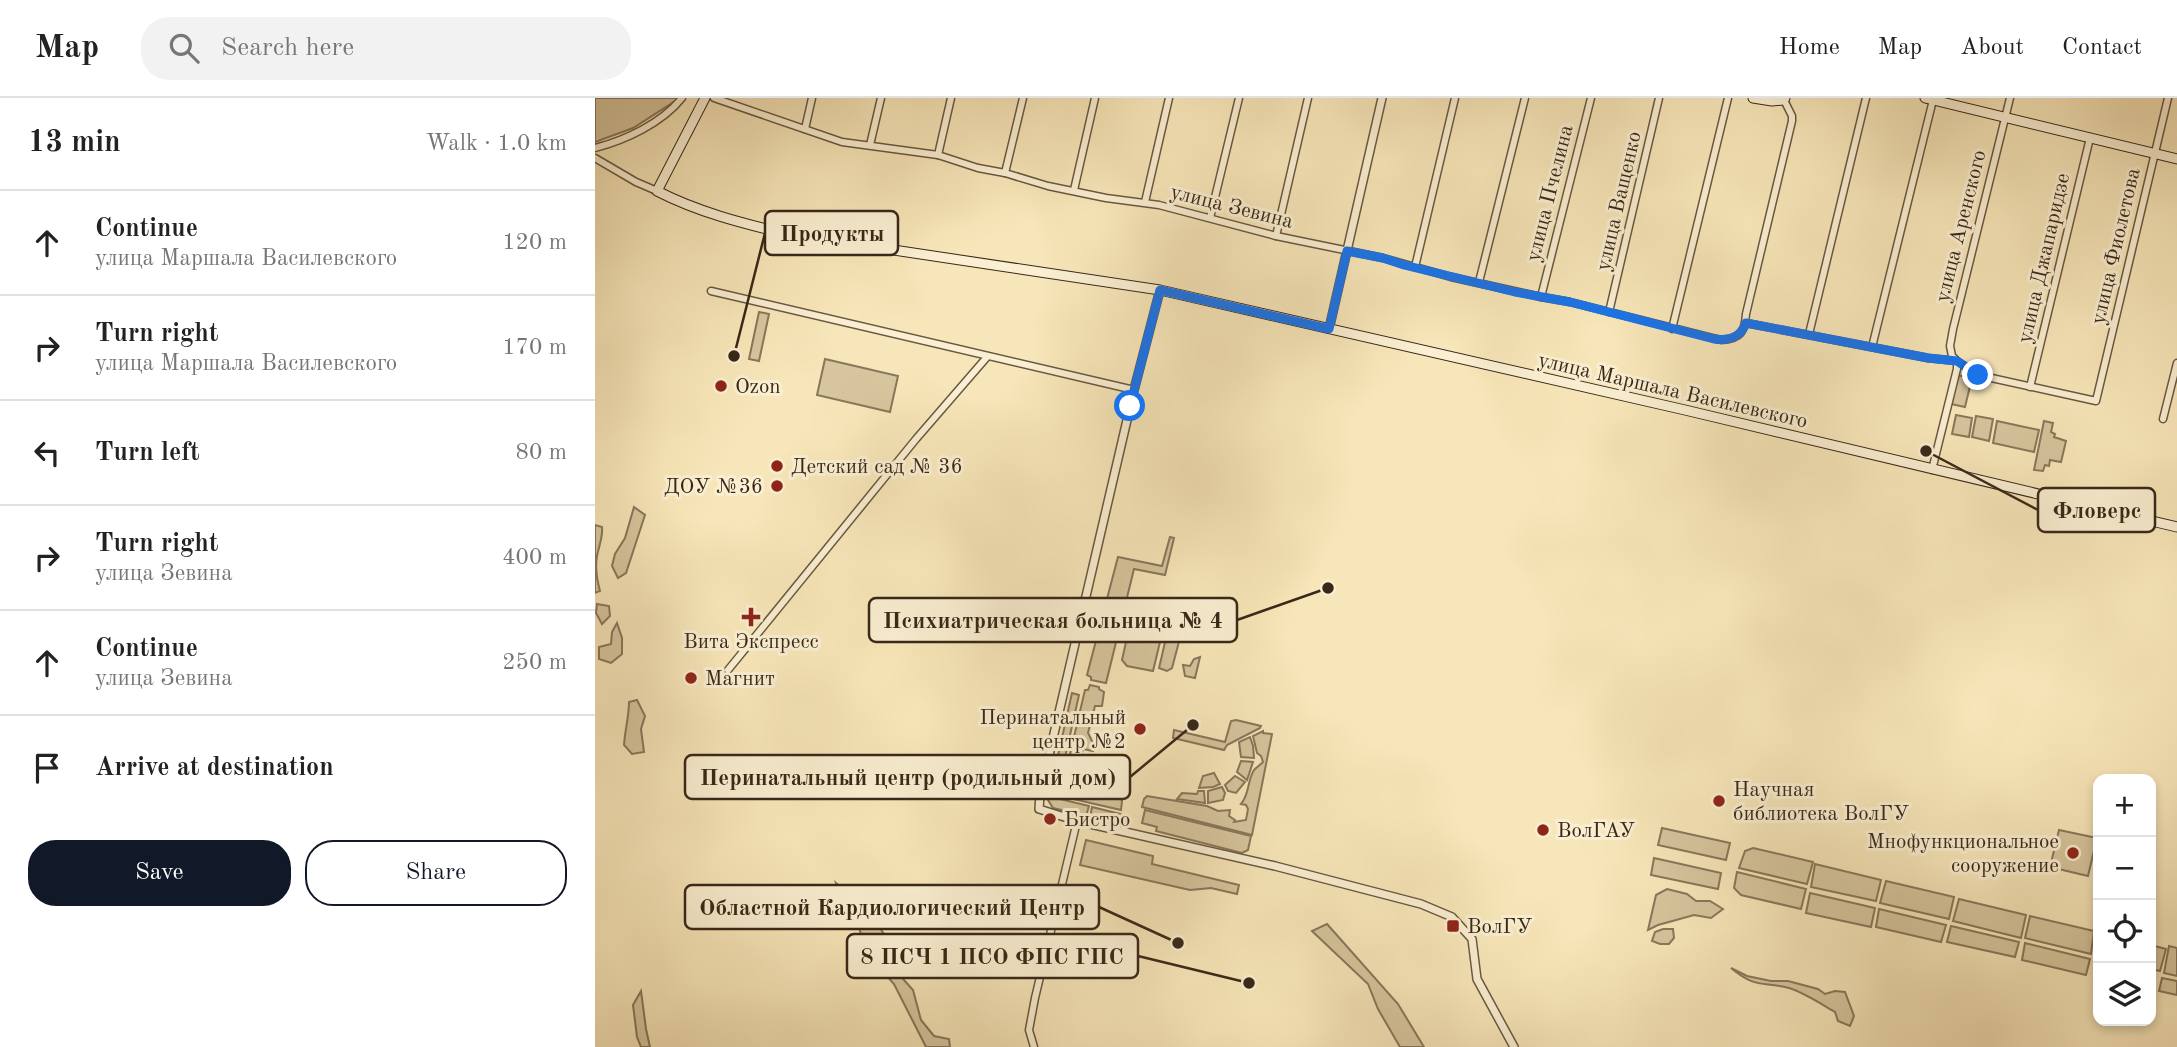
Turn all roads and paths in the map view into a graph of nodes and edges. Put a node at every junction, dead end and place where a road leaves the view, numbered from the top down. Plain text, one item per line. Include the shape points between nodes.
1 (682, 98) edge
2 (705, 98) edge
3 (714, 98) edge
4 (812, 98) edge
5 (881, 98) edge
6 (951, 98) edge
7 (1023, 98) edge
8 (1095, 98) edge
9 (1169, 98) edge
10 (1240, 98) edge
11 (1308, 98) edge
12 (1383, 98) edge
13 (1455, 98) edge
14 (1525, 98) edge
15 (1591, 98) edge
16 (1659, 98) edge
17 (1728, 98) edge
18 (1753, 98) edge
19 (1866, 98) edge
20 (2010, 98) edge
21 (2168, 98) edge
22 (1785, 99) edge
23 (1929, 99) edge
24 (2005, 117) junction
25 (805, 130) junction
26 (2090, 138) junction
27 (870, 145) junction
28 (595, 148) edge
29 (2156, 153) junction
30 (938, 156) junction
31 (595, 158) edge
32 (2177, 159) edge
33 (1005, 173) junction
34 (1074, 190) junction
35 (657, 191) junction
36 (1145, 202) junction
37 (1210, 218) junction
38 (1276, 236) junction
39 (1347, 251) junction
40 (1415, 267) junction
41 (1479, 282) junction
42 (1160, 290) junction
43 (712, 291) dead end
44 (1541, 297) junction
45 (1609, 312) junction
46 (1746, 323) junction
47 (1329, 329) junction
48 (1672, 329) junction
49 (1809, 334) junction
50 (1872, 347) junction
51 (987, 357) junction
52 (1957, 361) junction
53 (2177, 363) edge
54 (2030, 387) junction
55 (1134, 390) junction
56 (2163, 419) dead end
57 (1933, 470) junction
58 (2177, 527) edge
59 (728, 670) dead end
60 (1077, 821) junction
61 (1034, 1047) edge
62 (1514, 1047) edge

1 - 28 street via 673,110 637,132
2 - 35 main road
3 - 25 street, улица Зевина
4 - 25 street
5 - 27 street
6 - 30 street
7 - 33 street
8 - 34 street
9 - 36 street
10 - 37 street
11 - 38 street
12 - 39 street
13 - 40 street
14 - 41 street
15 - 44 street, улица Пчелина
16 - 45 street, улица Ващенко
17 - 48 street
18 - 22 main road
19 - 49 street
20 - 24 street, улица Аренского
21 - 29 street, улица Фиолетова
22 - 46 street via 1792,121
23 - 24 main road
23 - 50 street
24 - 26 main road
24 - 52 street, улица Аренского via 1953,329 1950,346
25 - 27 street, улица Зевина
26 - 29 main road
26 - 54 street, улица Джапаридзе
27 - 30 street, улица Зевина
29 - 32 main road
29 - 54 street, улица Фиолетова via 2096,401
30 - 33 street, улица Зевина
31 - 35 street, улица Маршала Василевского
33 - 34 street, улица Зевина
34 - 36 street, улица Зевина
35 - 42 main road, улица Маршала Василевского via 702,211 787,234
36 - 37 street, улица Зевина
37 - 38 street, улица Зевина
38 - 39 street, улица Зевина
39 - 40 street, улица Зевина
39 - 47 street
40 - 41 street, улица Зевина
41 - 44 street, улица Зевина
42 - 47 main road, улица Маршала Василевского
42 - 55 street
43 - 51 street
44 - 45 street, улица Зевина
45 - 48 street, улица Зевина
46 - 48 street, улица Зевина via 1744,331 1721,340
46 - 49 street
47 - 57 main road, улица Маршала Василевского
49 - 50 street
50 - 52 street
51 - 55 street
51 - 59 street
52 - 54 street via 1978,375
52 - 57 street, улица Аренского
53 - 56 street
55 - 60 street via 1039,800 1039,809
57 - 58 main road, улица Маршала Василевского
60 - 61 street via 1035,998 1029,1030
60 - 62 street via 1275,866 1421,904 1452,917 1472,939 1476,979

